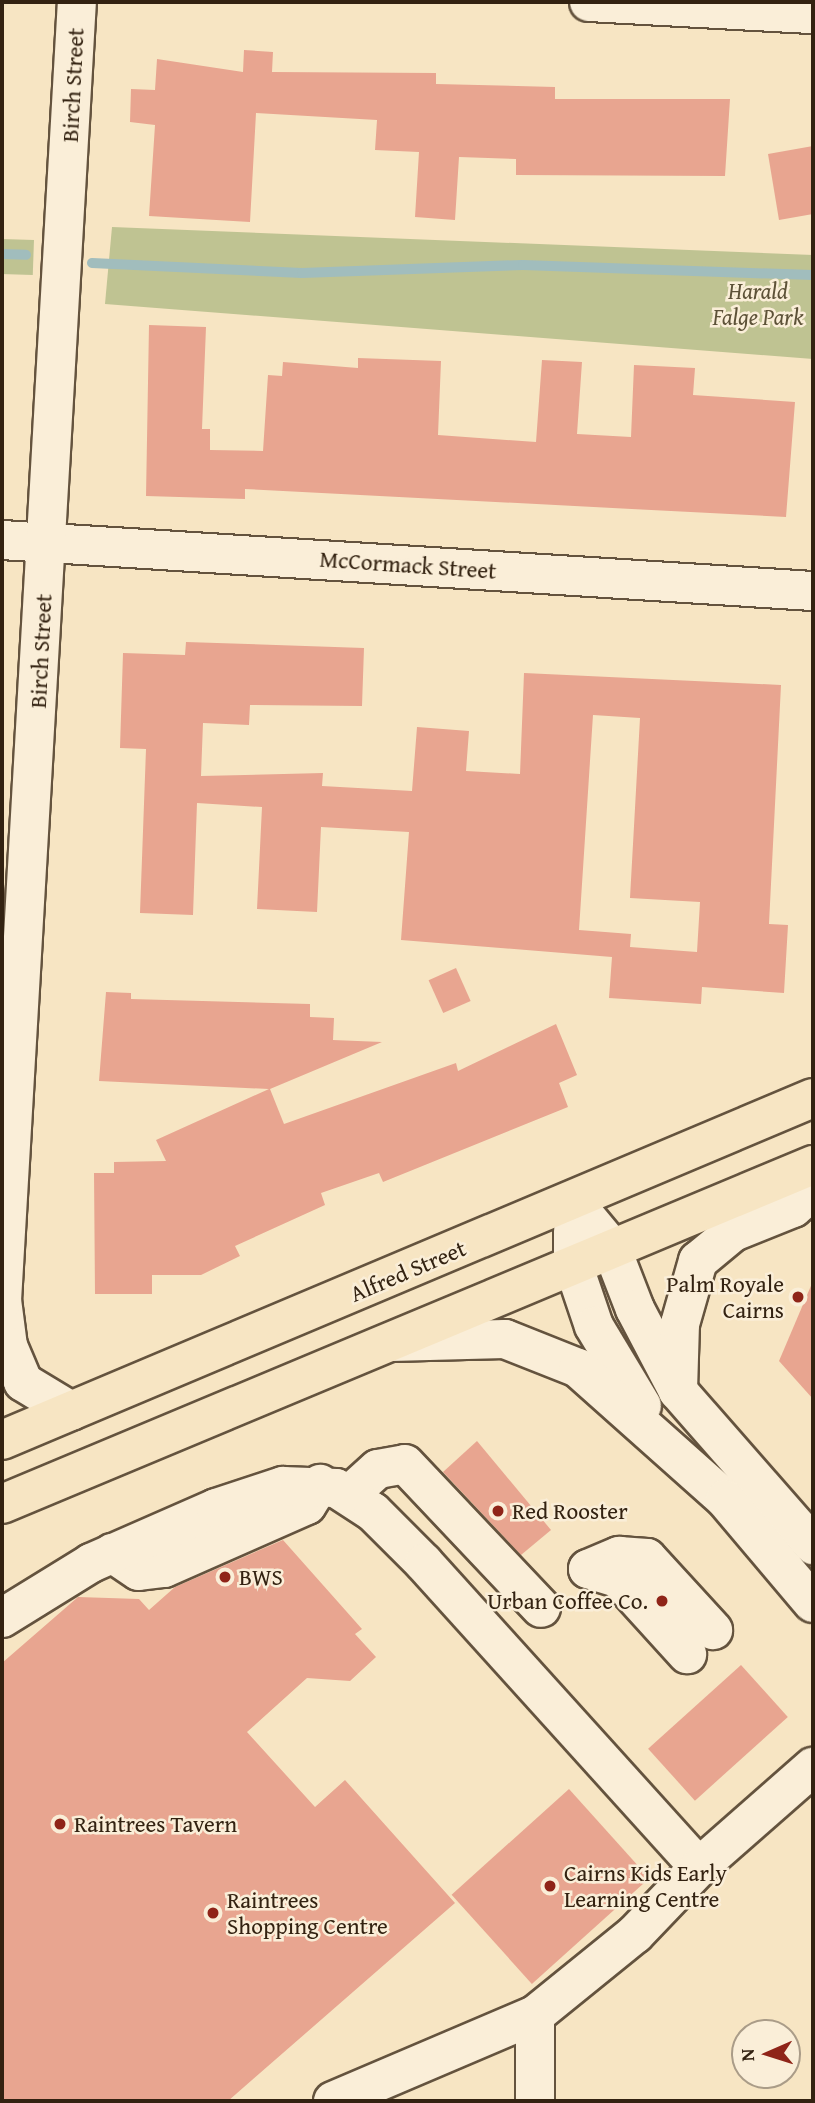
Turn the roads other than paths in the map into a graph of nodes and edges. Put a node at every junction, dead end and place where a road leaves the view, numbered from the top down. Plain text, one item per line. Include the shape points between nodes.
1 (78, 2) edge
2 (589, 2) edge
3 (813, 14) edge
4 (2, 540) edge
5 (47, 543) junction
6 (813, 591) edge
7 (813, 1098) edge
8 (813, 1165) edge
9 (813, 1191) edge
10 (573, 1201) junction
11 (611, 1248) junction
12 (573, 1264) junction
13 (2, 1301) edge
14 (389, 1342) junction
15 (678, 1391) junction
16 (71, 1411) junction
17 (2, 1440) edge
18 (678, 1453) junction
19 (336, 1489) junction
20 (2, 1504) edge
21 (813, 1545) edge
22 (813, 1603) edge
23 (541, 1608) dead end
24 (2, 1618) edge
25 (807, 1766) edge
26 (698, 1867) junction
27 (535, 2015) junction
28 (333, 2101) edge
29 (535, 2101) edge

1 - 5 street, Birch Street
2 - 3 street
4 - 5 street, McCormack Street
5 - 6 street, McCormack Street
5 - 13 street, Birch Street
7 - 10 main road, Alfred Street
8 - 11 main road
9 - 15 street via 793,1208 733,1232 698,1261 680,1324
10 - 11 street
10 - 12 street
10 - 16 main road, Alfred Street
11 - 12 main road
11 - 15 street
12 - 14 main road
12 - 18 street via 612,1360
13 - 16 street, Birch Street via 8,1346 23,1382
14 - 18 street via 526,1342 578,1368
14 - 20 main road
15 - 21 street
16 - 17 main road, Alfred Street
18 - 22 street
19 - 23 street via 378,1469 405,1464
19 - 24 street via 254,1495 112,1553
19 - 26 street via 424,1563
25 - 26 street
26 - 27 street via 635,1934
27 - 28 street
27 - 29 street

